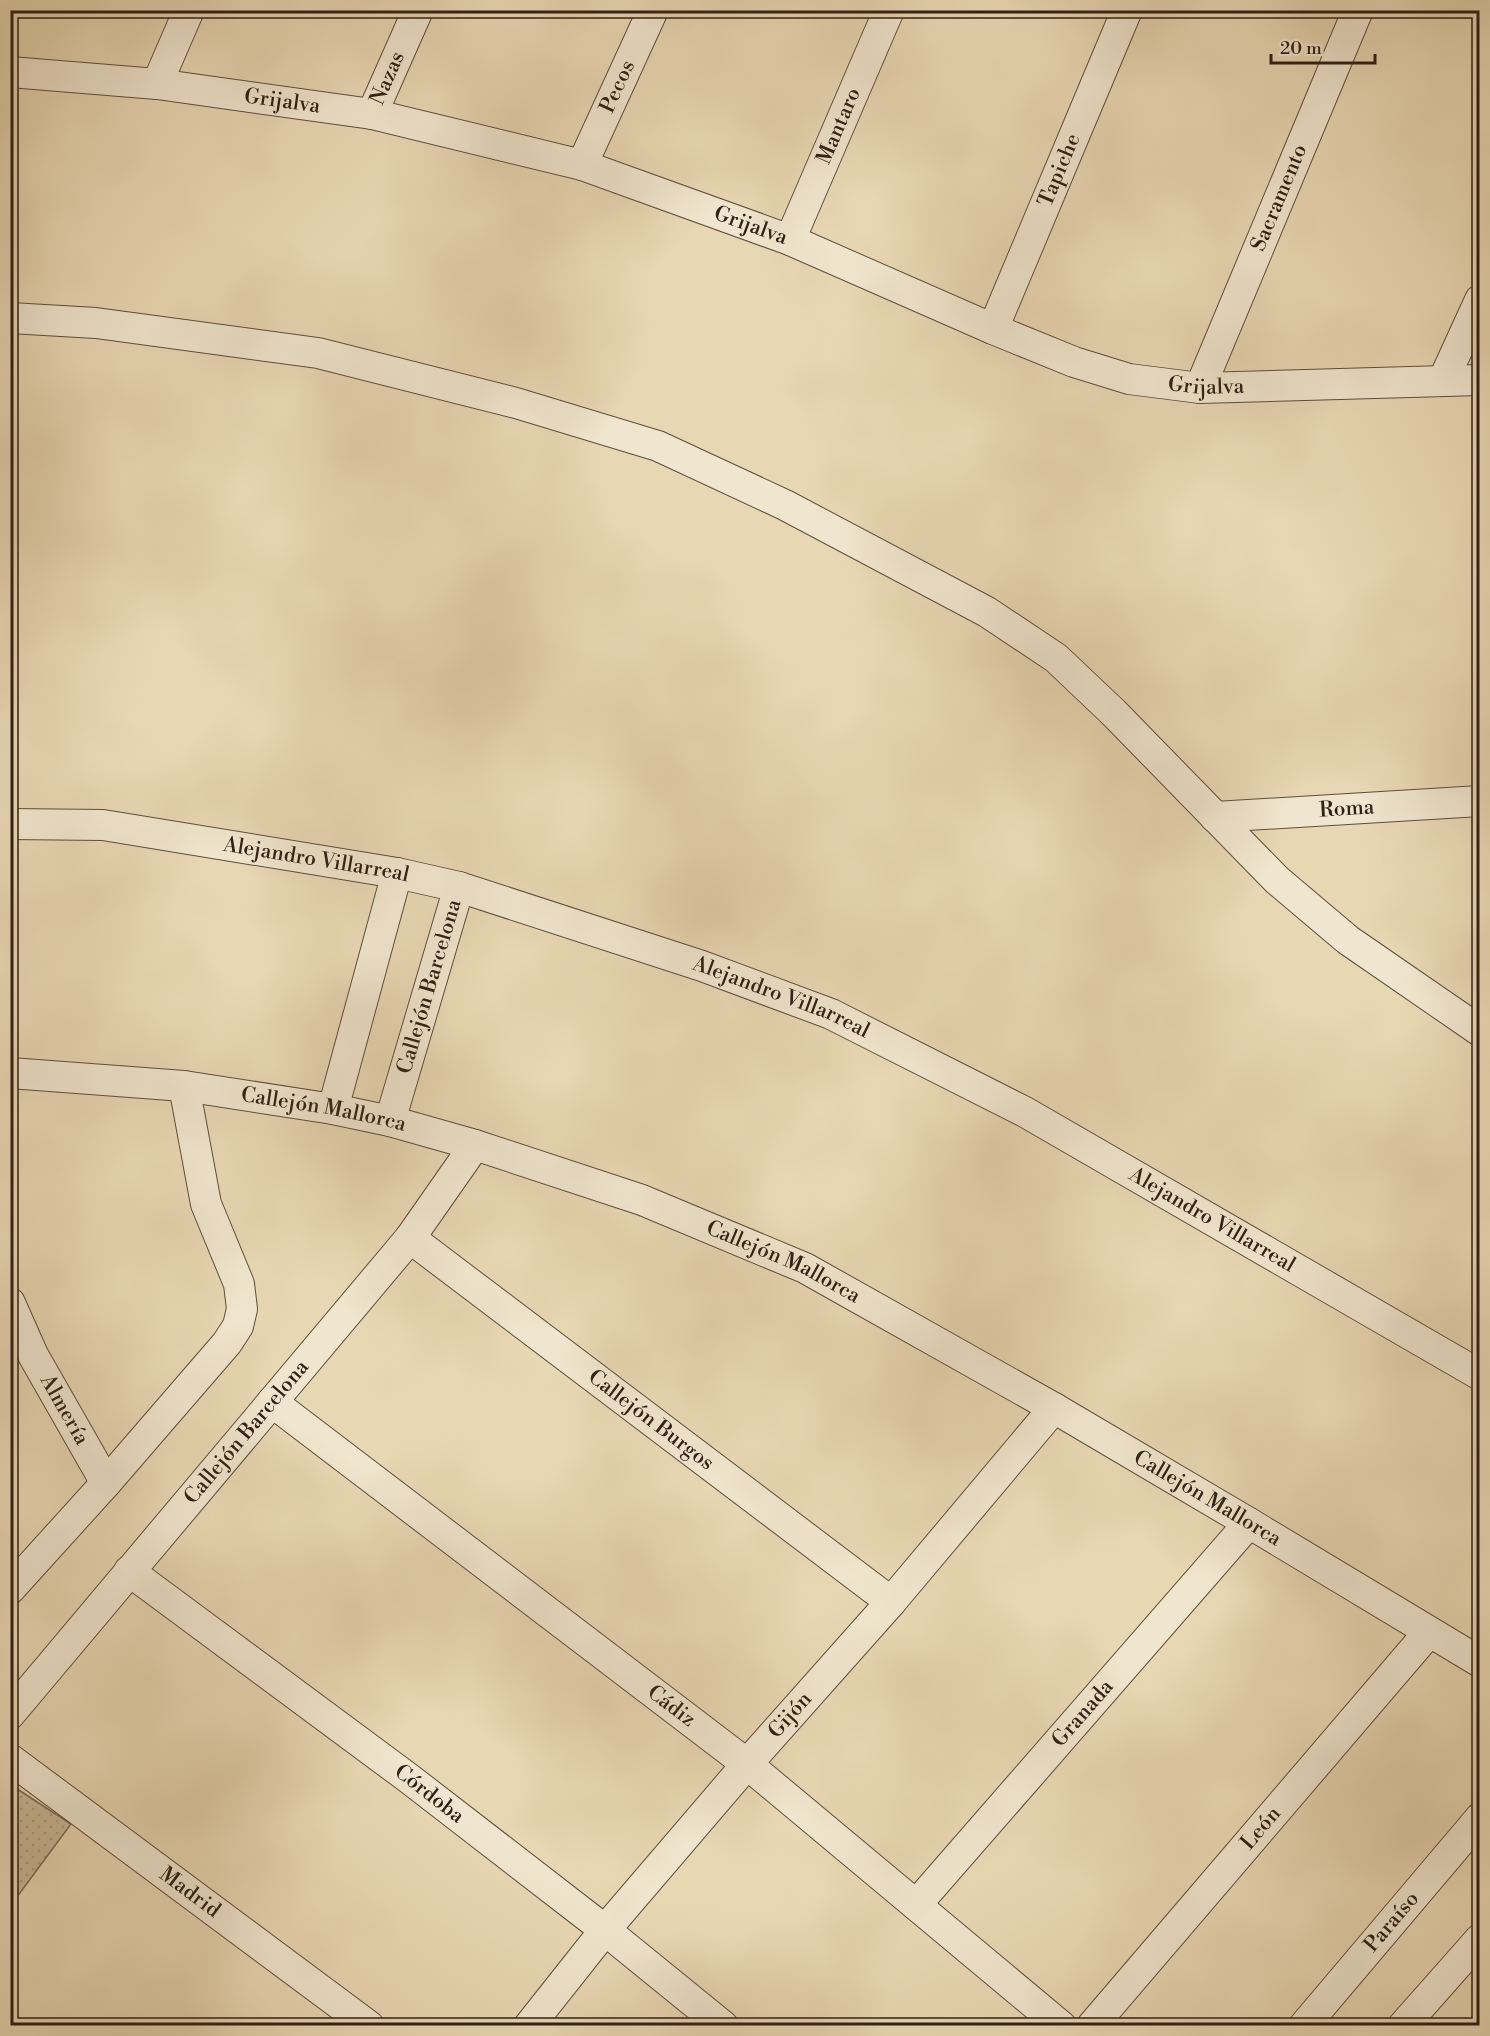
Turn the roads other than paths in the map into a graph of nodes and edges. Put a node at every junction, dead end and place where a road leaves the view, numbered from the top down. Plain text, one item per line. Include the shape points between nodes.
1 (189, 10) edge
2 (418, 10) edge
3 (653, 10) edge
4 (889, 10) edge
5 (1127, 10) edge
6 (1358, 10) edge
7 (10, 72) edge
8 (157, 84) junction
9 (372, 114) junction
10 (582, 165) junction
11 (790, 240) junction
12 (1479, 300) edge
13 (10, 318) edge
14 (993, 329) junction
15 (1479, 380) edge
16 (1443, 381) junction
17 (1200, 388) junction
18 (1479, 801) edge
19 (1215, 817) junction
20 (10, 824) edge
21 (397, 873) junction
22 (459, 887) junction
23 (1479, 1031) edge
24 (10, 1073) edge
25 (184, 1086) junction
26 (333, 1109) junction
27 (390, 1121) junction
28 (475, 1145) junction
29 (410, 1238) junction
30 (10, 1303) edge
31 (1479, 1375) edge
32 (272, 1402) junction
33 (1054, 1408) junction
34 (106, 1483) junction
35 (1249, 1522) junction
36 (129, 1571) junction
37 (10, 1589) edge
38 (891, 1602) junction
39 (1429, 1632) junction
40 (1479, 1662) edge
41 (10, 1714) edge
42 (10, 1758) edge
43 (747, 1764) junction
44 (1479, 1818) edge
45 (916, 1905) junction
46 (605, 1930) junction
47 (1479, 1939) edge
48 (369, 2025) edge
49 (529, 2025) edge
50 (723, 2025) edge
51 (1061, 2025) edge
52 (1092, 2025) edge
53 (1304, 2025) edge
54 (1403, 2025) edge

1 - 8 street
2 - 9 street, Nazas
3 - 10 street, Pecos
4 - 11 street, Mantaro
5 - 14 street, Tapiche
6 - 17 street, Sacramento
7 - 8 street, Grijalva
8 - 9 street, Grijalva
9 - 10 street, Grijalva
10 - 11 street, Grijalva
11 - 14 street, Grijalva
12 - 16 street
13 - 19 street via 96,323 318,353 516,403 658,446 785,505 997,619 1056,658
14 - 17 street, Grijalva via 1074,362 1129,379
15 - 16 street, Grijalva
16 - 17 street, Grijalva
18 - 19 street, Roma
19 - 23 street via 1278,880 1348,940
20 - 21 street, Alejandro Villarreal via 104,825
21 - 22 street, Alejandro Villarreal
21 - 26 street
22 - 27 street, Callejón Barcelona
22 - 31 street, Alejandro Villarreal via 702,966 831,1014 1025,1113
24 - 25 street, Callejón Mallorca
25 - 26 street, Callejón Mallorca
25 - 34 street via 206,1204 239,1284 242,1309 238,1326 227,1343
26 - 27 street, Callejón Mallorca
27 - 28 street, Callejón Mallorca
28 - 29 street, Callejón Barcelona
28 - 33 street, Callejón Mallorca via 642,1200 805,1268
29 - 32 street, Callejón Barcelona
29 - 38 street, Callejón Burgos
30 - 34 street, Almería via 33,1355
32 - 36 street, Callejón Barcelona
32 - 43 street, Cádiz
33 - 35 street, Callejón Mallorca
33 - 38 street, Gijón
34 - 37 street
35 - 39 street, Callejón Mallorca
35 - 45 street, Granada
36 - 41 street, Callejón Barcelona
36 - 46 street, Córdoba
38 - 43 street, Gijón
39 - 40 street, Callejón Mallorca
39 - 52 street, León
42 - 48 street, Madrid
43 - 45 street, Cádiz
43 - 46 street, Gijón
44 - 53 street, Paraíso
45 - 51 street, Cádiz
46 - 49 street, Gijón
46 - 50 street, Córdoba
47 - 54 street

